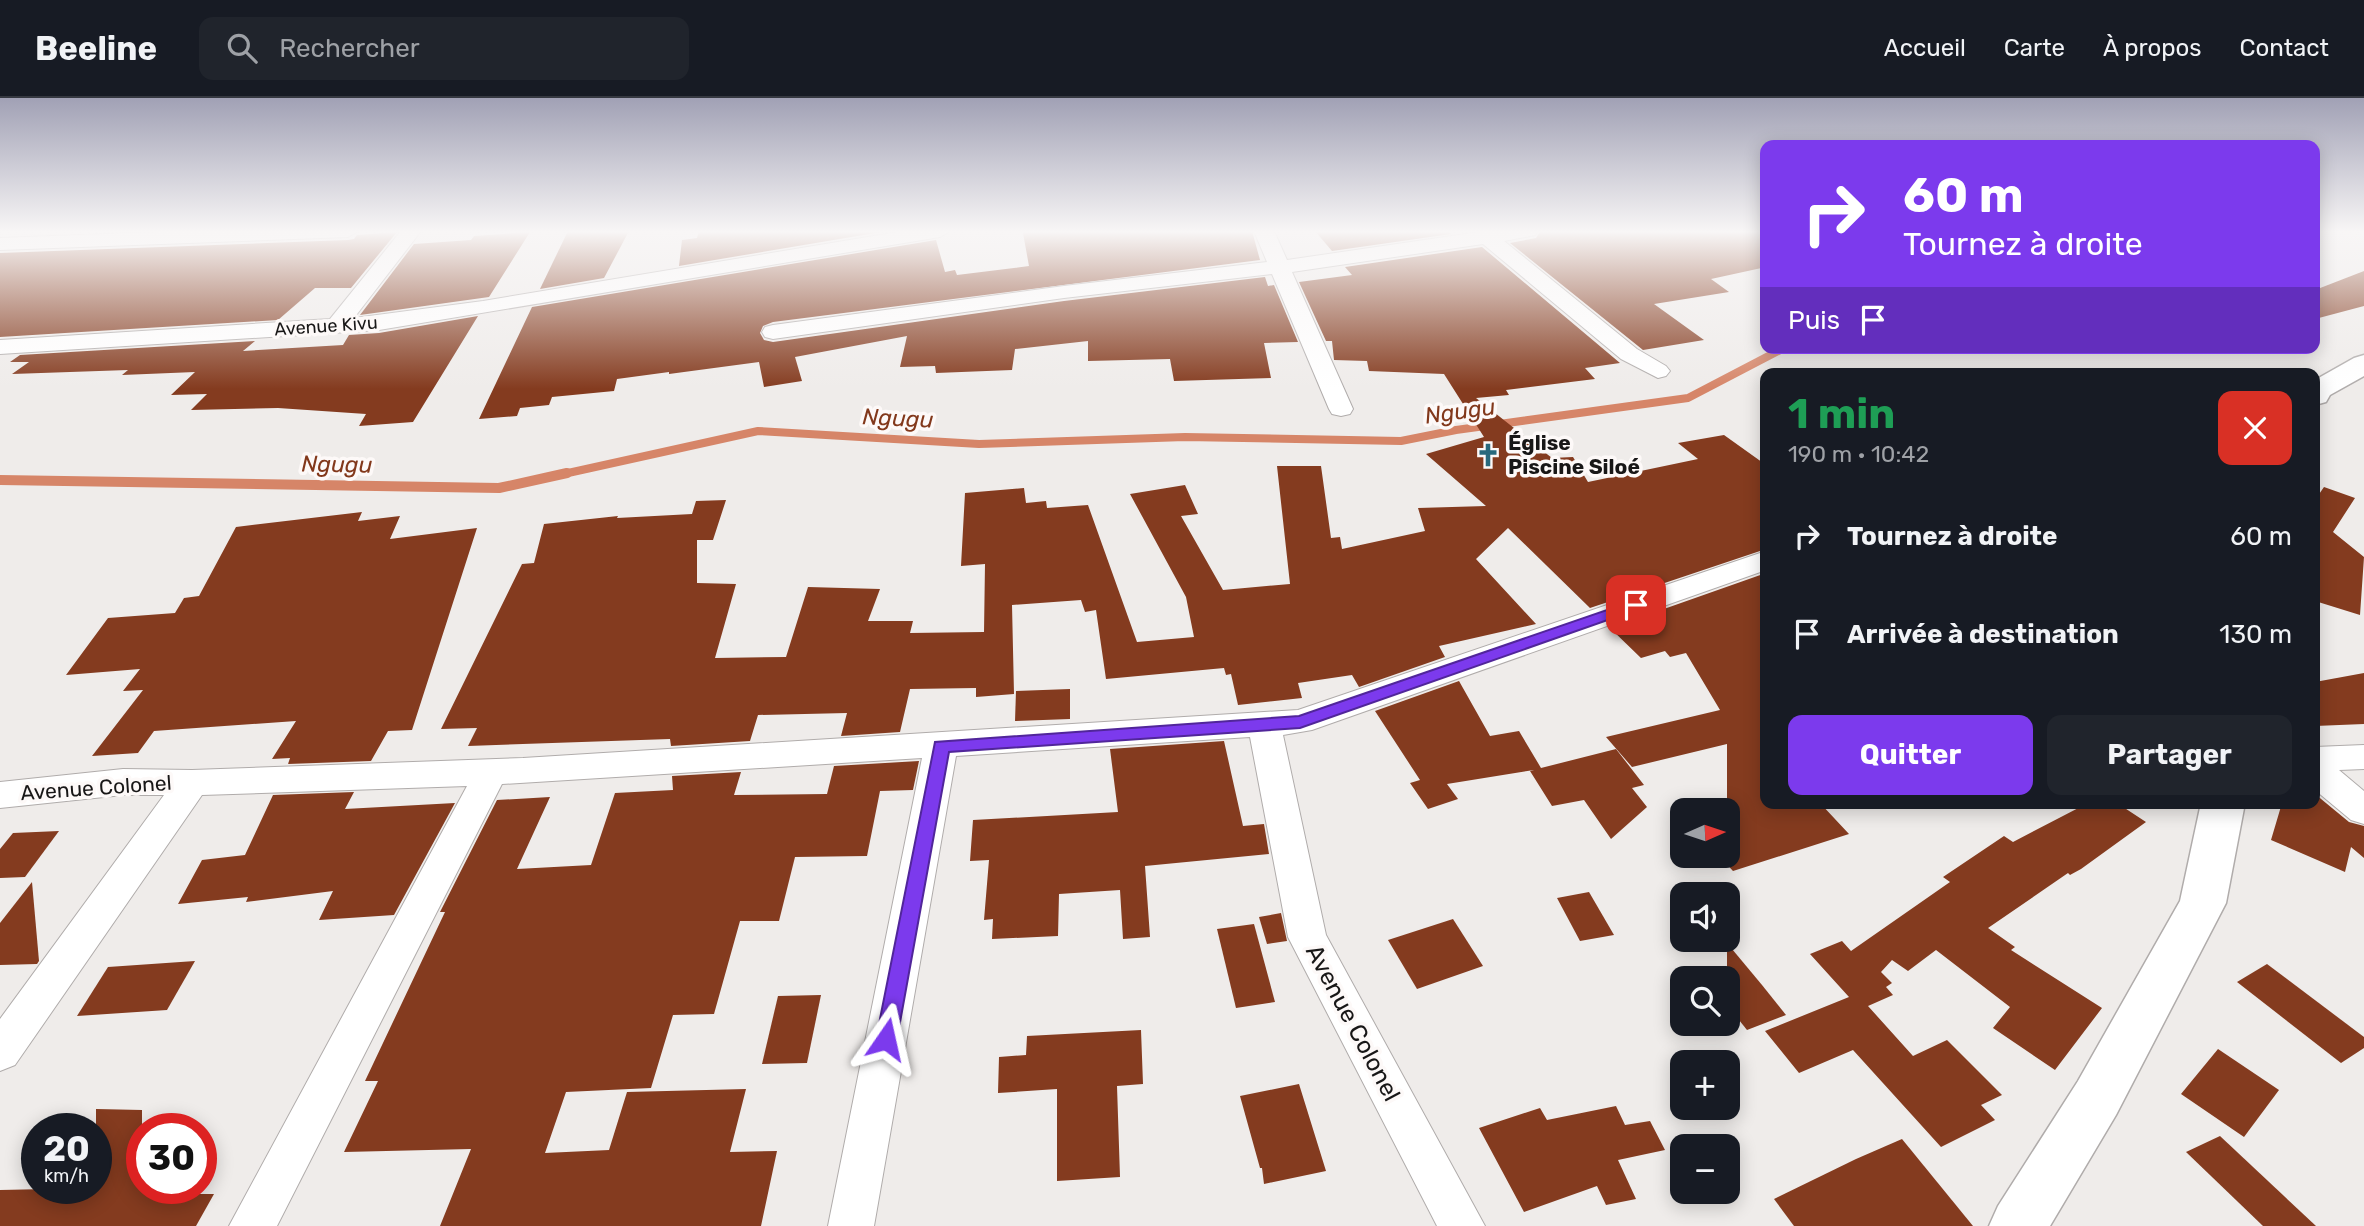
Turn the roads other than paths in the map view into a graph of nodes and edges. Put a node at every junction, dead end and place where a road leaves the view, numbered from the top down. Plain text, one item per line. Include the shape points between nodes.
1 (369, 284) edge
2 (632, 284) edge
3 (1137, 284) edge
4 (1289, 284) edge
5 (1543, 284) edge
6 (336, 326) junction
7 (773, 332) dead end
8 (0, 346) edge
9 (2364, 364) edge
10 (1658, 371) dead end
11 (2320, 390) edge
12 (1341, 409) dead end
13 (1760, 562) edge
14 (1264, 724) junction
15 (941, 746) junction
16 (2364, 757) edge
17 (2320, 759) edge
18 (491, 773) junction
19 (2320, 774) edge
20 (192, 783) junction
21 (0, 795) edge
22 (2222, 809) edge
23 (2364, 811) edge
24 (0, 1052) edge
25 (252, 1226) edge
26 (851, 1226) edge
27 (1462, 1226) edge
28 (2018, 1226) edge

1 - 6 street
2 - 6 street, Avenue Kivu via 483,309
3 - 7 street
4 - 12 street
5 - 10 street via 1629,354
6 - 8 street, Avenue Kivu
9 - 11 street
13 - 14 street, Avenue Colonel via 1300,722
14 - 15 street, Avenue Colonel
14 - 27 street, Avenue Colonel via 1307,937
15 - 18 street, Avenue Colonel
15 - 26 street
16 - 17 street
18 - 20 street, Avenue Colonel
18 - 25 street
19 - 23 street
20 - 21 street, Avenue Colonel via 123,782
20 - 24 street
22 - 28 street via 2203,903 2097,1098

